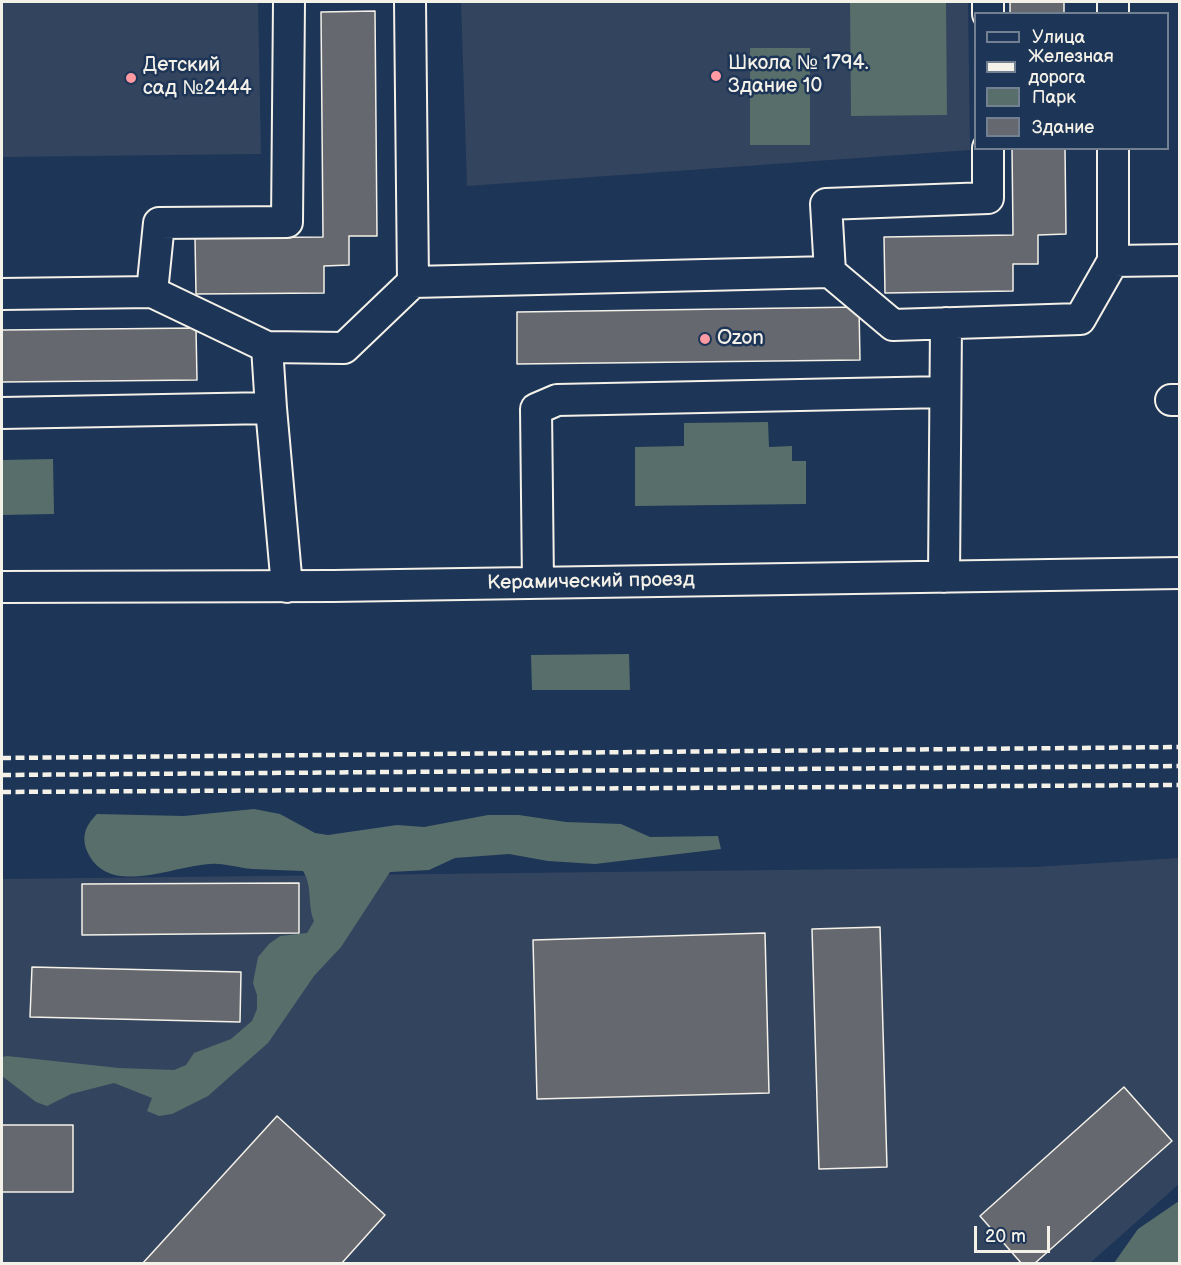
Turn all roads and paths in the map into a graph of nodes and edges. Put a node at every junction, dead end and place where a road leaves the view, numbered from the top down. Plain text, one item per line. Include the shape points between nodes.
1 (289, 2) edge
2 (410, 2) edge
3 (988, 150) edge
4 (1113, 150) edge
5 (1179, 260) edge
6 (1113, 261) junction
7 (830, 272) junction
8 (413, 282) junction
9 (152, 292) junction
10 (2, 294) edge
11 (946, 323) junction
12 (267, 347) junction
13 (945, 393) junction
14 (271, 408) junction
15 (2, 413) edge
16 (1179, 573) edge
17 (944, 577) junction
18 (538, 583) junction
19 (2, 587) edge
20 (287, 587) junction

1 - 9 street via 287,222 159,223
2 - 8 street
3 - 7 street via 987,198 826,204
4 - 6 street
5 - 6 street
6 - 11 street via 1080,319
7 - 8 street
7 - 11 street via 893,325
8 - 12 street via 344,348
9 - 10 street
9 - 12 street
11 - 13 street
12 - 14 street
13 - 17 street
13 - 18 street via 558,400 536,409
14 - 15 street
14 - 20 street
16 - 17 street, Керамический проезд
17 - 18 street, Керамический проезд
18 - 20 street, Керамический проезд
19 - 20 street, Керамический проезд

